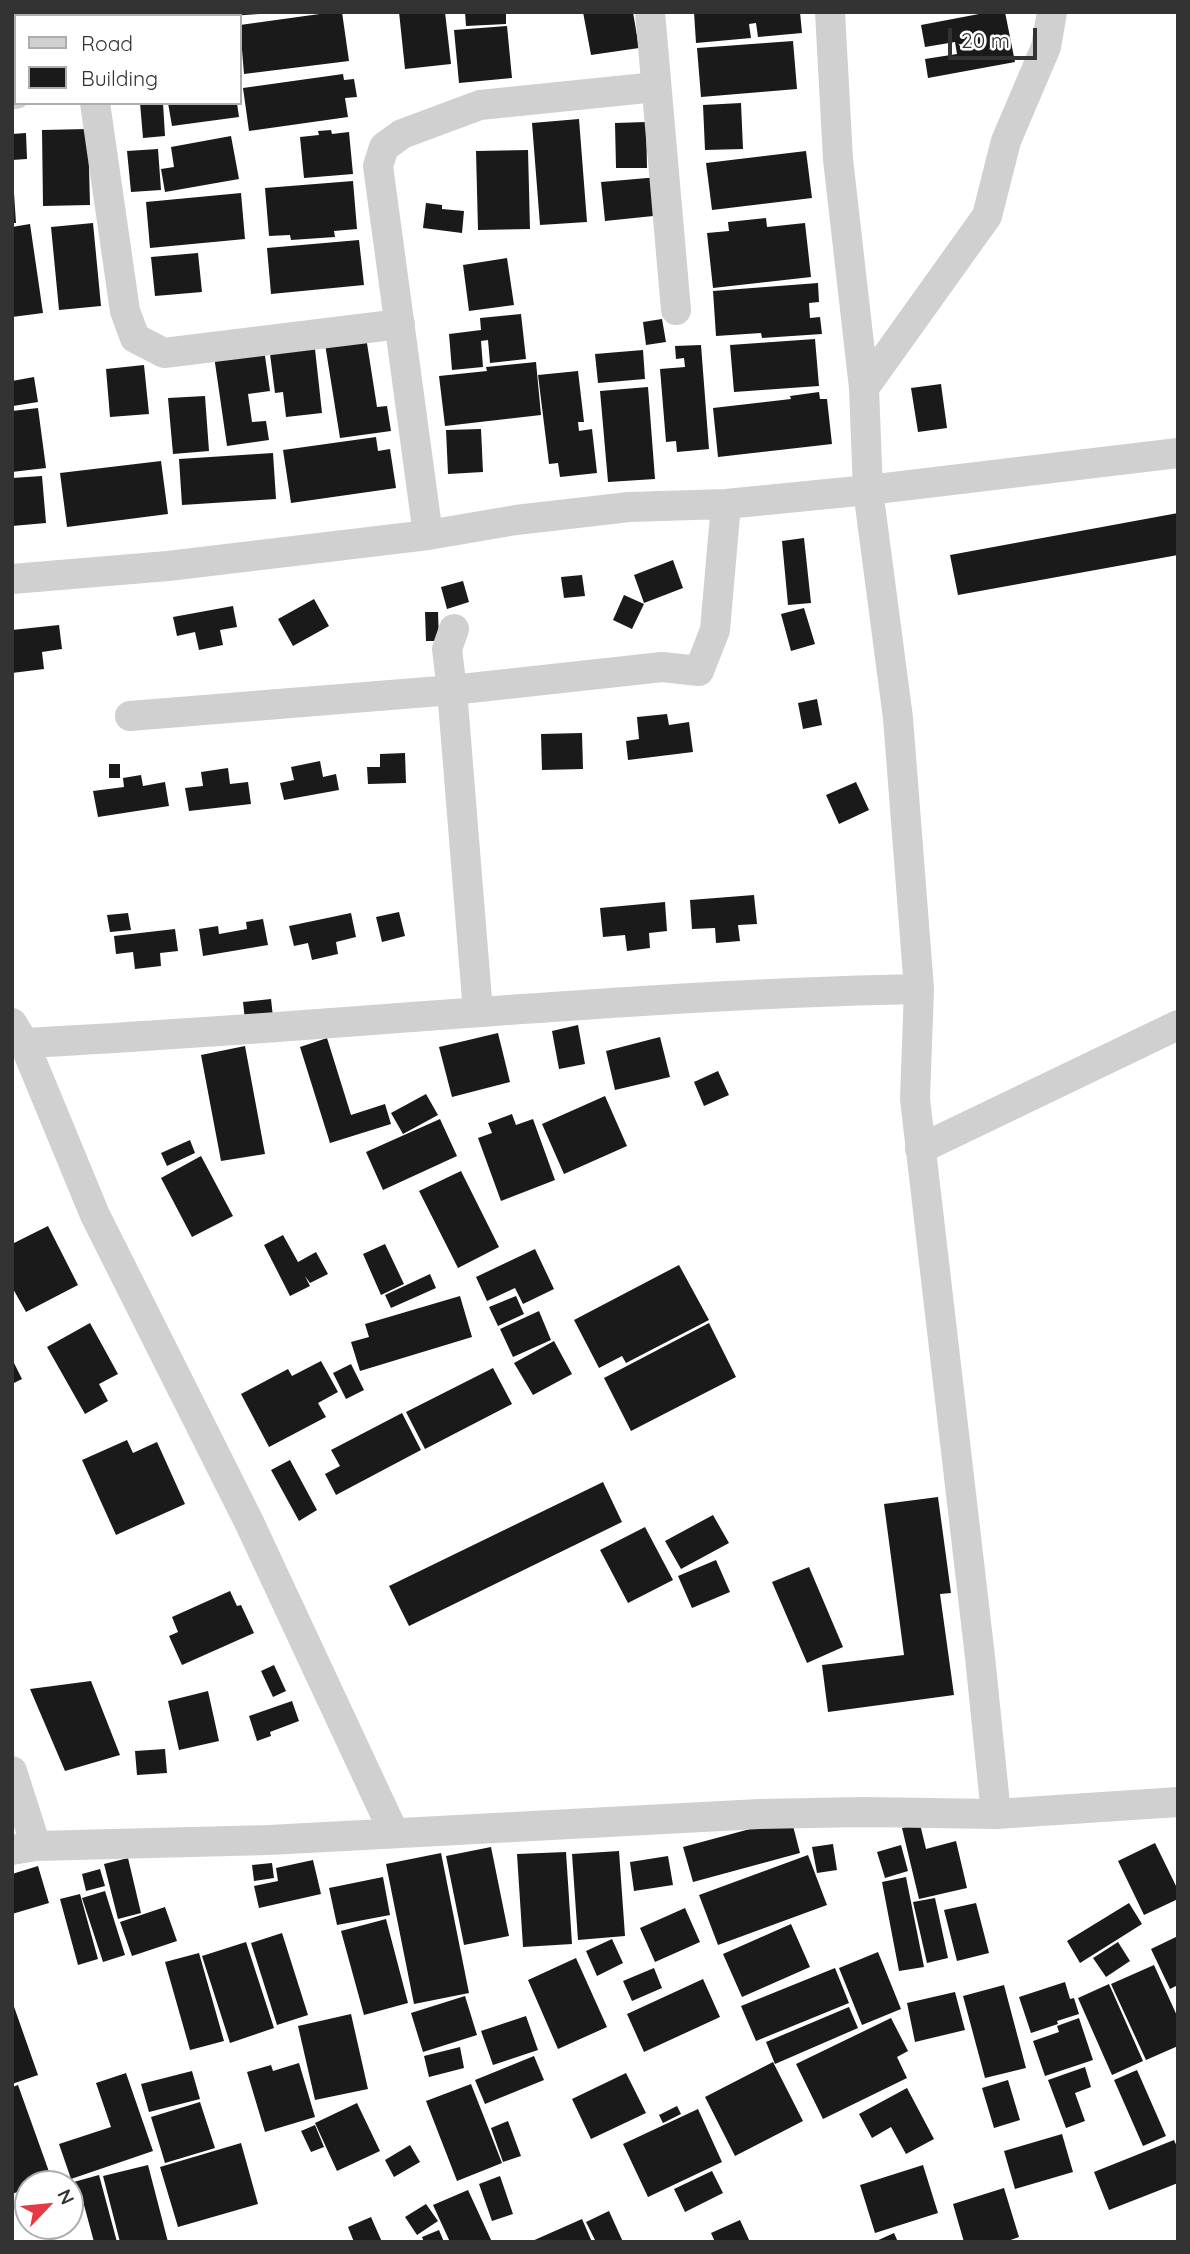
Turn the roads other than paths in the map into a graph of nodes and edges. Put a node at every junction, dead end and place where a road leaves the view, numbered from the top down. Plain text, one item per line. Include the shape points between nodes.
1 (650, 12) edge
2 (830, 12) edge
3 (1052, 12) edge
4 (656, 87) junction
5 (95, 105) edge
6 (676, 310) dead end
7 (400, 324) junction
8 (864, 388) junction
9 (1178, 453) edge
10 (868, 491) junction
11 (726, 504) junction
12 (428, 535) junction
13 (12, 579) edge
14 (454, 629) dead end
15 (452, 690) junction
16 (130, 716) dead end
17 (919, 989) junction
18 (478, 1012) junction
19 (1178, 1025) edge
20 (18, 1033) edge
21 (920, 1149) junction
22 (12, 1771) edge
23 (1178, 1802) edge
24 (996, 1814) junction
25 (394, 1833) junction
26 (24, 1848) edge

1 - 4 street
2 - 8 street via 838,159
3 - 8 street via 1046,47 1006,141 987,216
4 - 6 street
4 - 7 street via 480,105 402,134 384,147 378,166
5 - 7 street via 125,311 135,338 164,353
7 - 12 street
8 - 10 street
9 - 10 street
10 - 11 street
10 - 17 street via 898,718
11 - 12 street via 629,506
11 - 15 street via 715,630 699,671 662,667
12 - 13 street
14 - 15 street via 447,649
15 - 16 street
15 - 18 street
17 - 18 street via 762,993
17 - 21 street via 915,1099
18 - 20 street via 167,1036
19 - 21 street
20 - 25 street via 95,1215 249,1522
21 - 24 street
22 - 26 street
23 - 24 street
24 - 25 street via 759,1814
25 - 26 street

